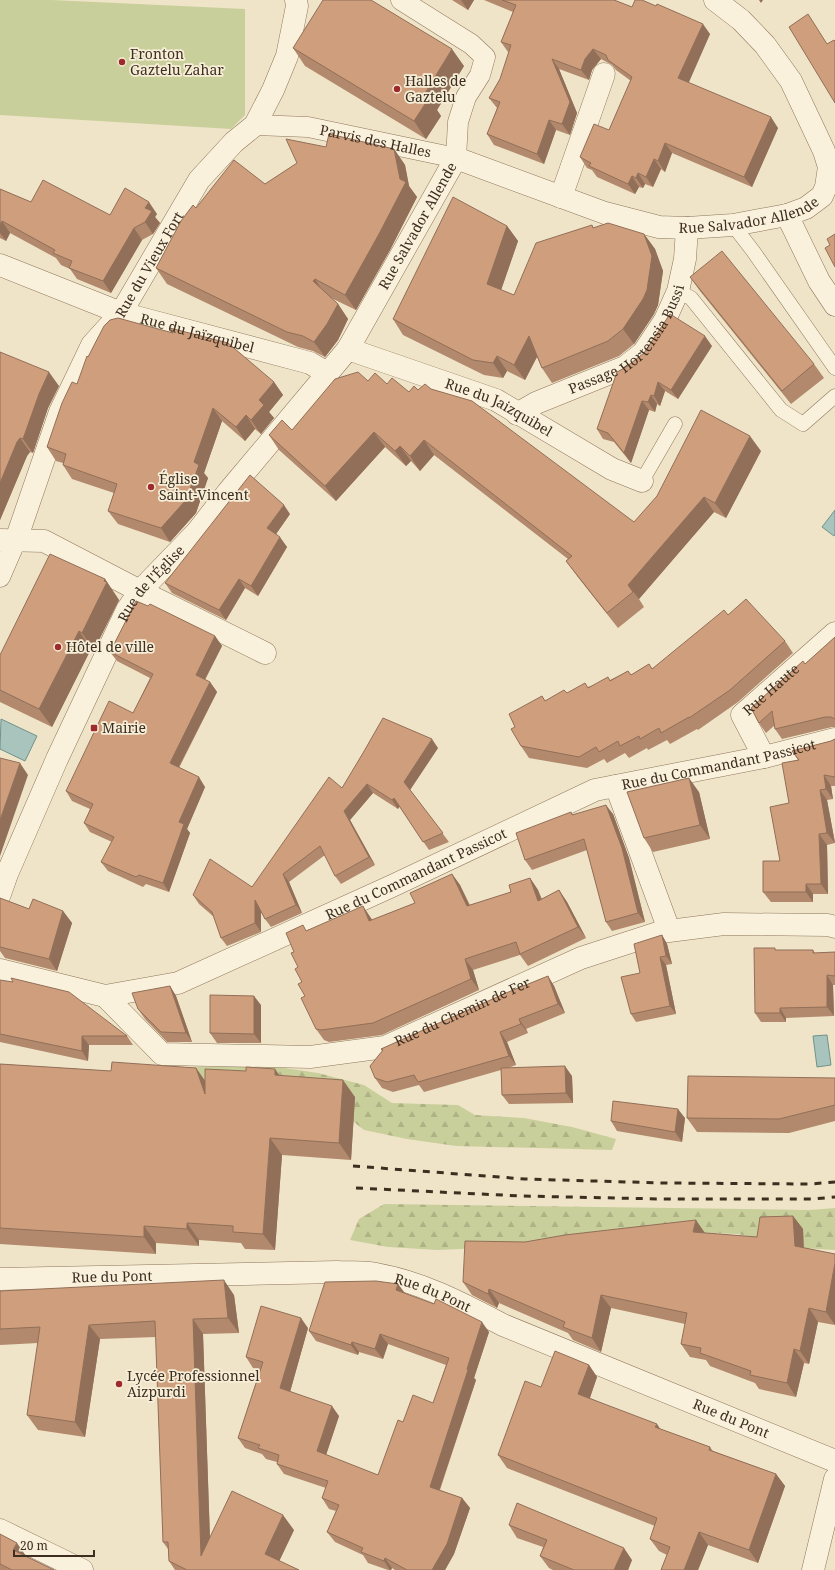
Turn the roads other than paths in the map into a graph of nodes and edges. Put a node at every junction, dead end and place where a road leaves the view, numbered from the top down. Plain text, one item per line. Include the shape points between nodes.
1 (296, 0) edge
2 (401, 0) edge
3 (715, 0) edge
4 (604, 74) dead end
5 (255, 125) junction
6 (456, 158) junction
7 (561, 197) junction
8 (787, 215) junction
9 (733, 225) junction
10 (687, 228) junction
11 (2, 271) edge
12 (678, 291) junction
13 (835, 305) edge
14 (121, 313) junction
15 (348, 349) junction
16 (835, 368) edge
17 (327, 373) junction
18 (835, 396) edge
19 (517, 414) junction
20 (674, 424) dead end
21 (642, 481) joint
22 (8, 540) edge
23 (0, 577) edge
24 (140, 591) junction
25 (835, 633) edge
26 (265, 653) dead end
27 (835, 739) edge
28 (764, 757) junction
29 (616, 786) junction
30 (0, 894) edge
31 (835, 927) edge
32 (669, 930) junction
33 (0, 970) edge
34 (105, 996) junction
35 (0, 1279) edge
36 (835, 1462) edge
37 (835, 1479) edge
38 (0, 1530) edge
39 (82, 1570) edge
40 (813, 1570) edge

1 - 5 street, Rue du Vieux Fort via 287,56
2 - 6 street via 472,44 485,57 480,75 466,97 458,122
3 - 8 street, Rue Salvador Allende via 741,20 765,45 791,81 824,151 829,167 822,196 806,208
4 - 7 street
5 - 6 street, Parvis des Halles via 308,127
5 - 14 street, Rue du Vieux Fort via 234,142 199,180
6 - 7 street, Rue Salvador Allende
6 - 15 street, Rue Salvador Allende
7 - 10 street, Rue Salvador Allende via 605,213 659,227
8 - 9 street, Rue Salvador Allende
8 - 13 street via 819,281
9 - 10 street, Rue Salvador Allende
9 - 16 lane
10 - 12 street, Passage Hortensia Bussi via 685,259
11 - 14 street, Rue du Jaïzquibel
12 - 18 lane via 691,298 781,410 803,424
12 - 19 street, Passage Hortensia Bussi via 661,326 642,352 625,367 536,403
14 - 17 street, Rue du Jaïzquibel via 310,363
14 - 22 street, Rue du Vieux Fort via 92,345 60,412
15 - 17 street, Rue Salvador Allende
15 - 19 street, Rue du Jaizquibel via 496,400
17 - 24 street, Rue de l'Église via 197,532
19 - 21 street, Rue du Jaizquibel via 612,469
20 - 21 lane
22 - 23 street
22 - 24 street via 44,541
24 - 26 street
24 - 30 street, Rue de l'Église via 128,610 57,759
25 - 28 street, Rue Haute via 742,715
27 - 28 street, Rue du Commandant Passicot
28 - 29 street, Rue du Commandant Passicot
29 - 32 street
29 - 34 street, Rue du Commandant Passicot via 595,790 178,983
31 - 32 street, Rue du Chemin de Fer via 724,924
32 - 34 street, Rue du Chemin de Fer via 582,958 385,1047 310,1057 162,1054
33 - 34 street, Rue du Commandant Passicot
35 - 36 street, Rue du Pont via 375,1273 412,1283 454,1300 503,1325
37 - 40 street
38 - 39 street

